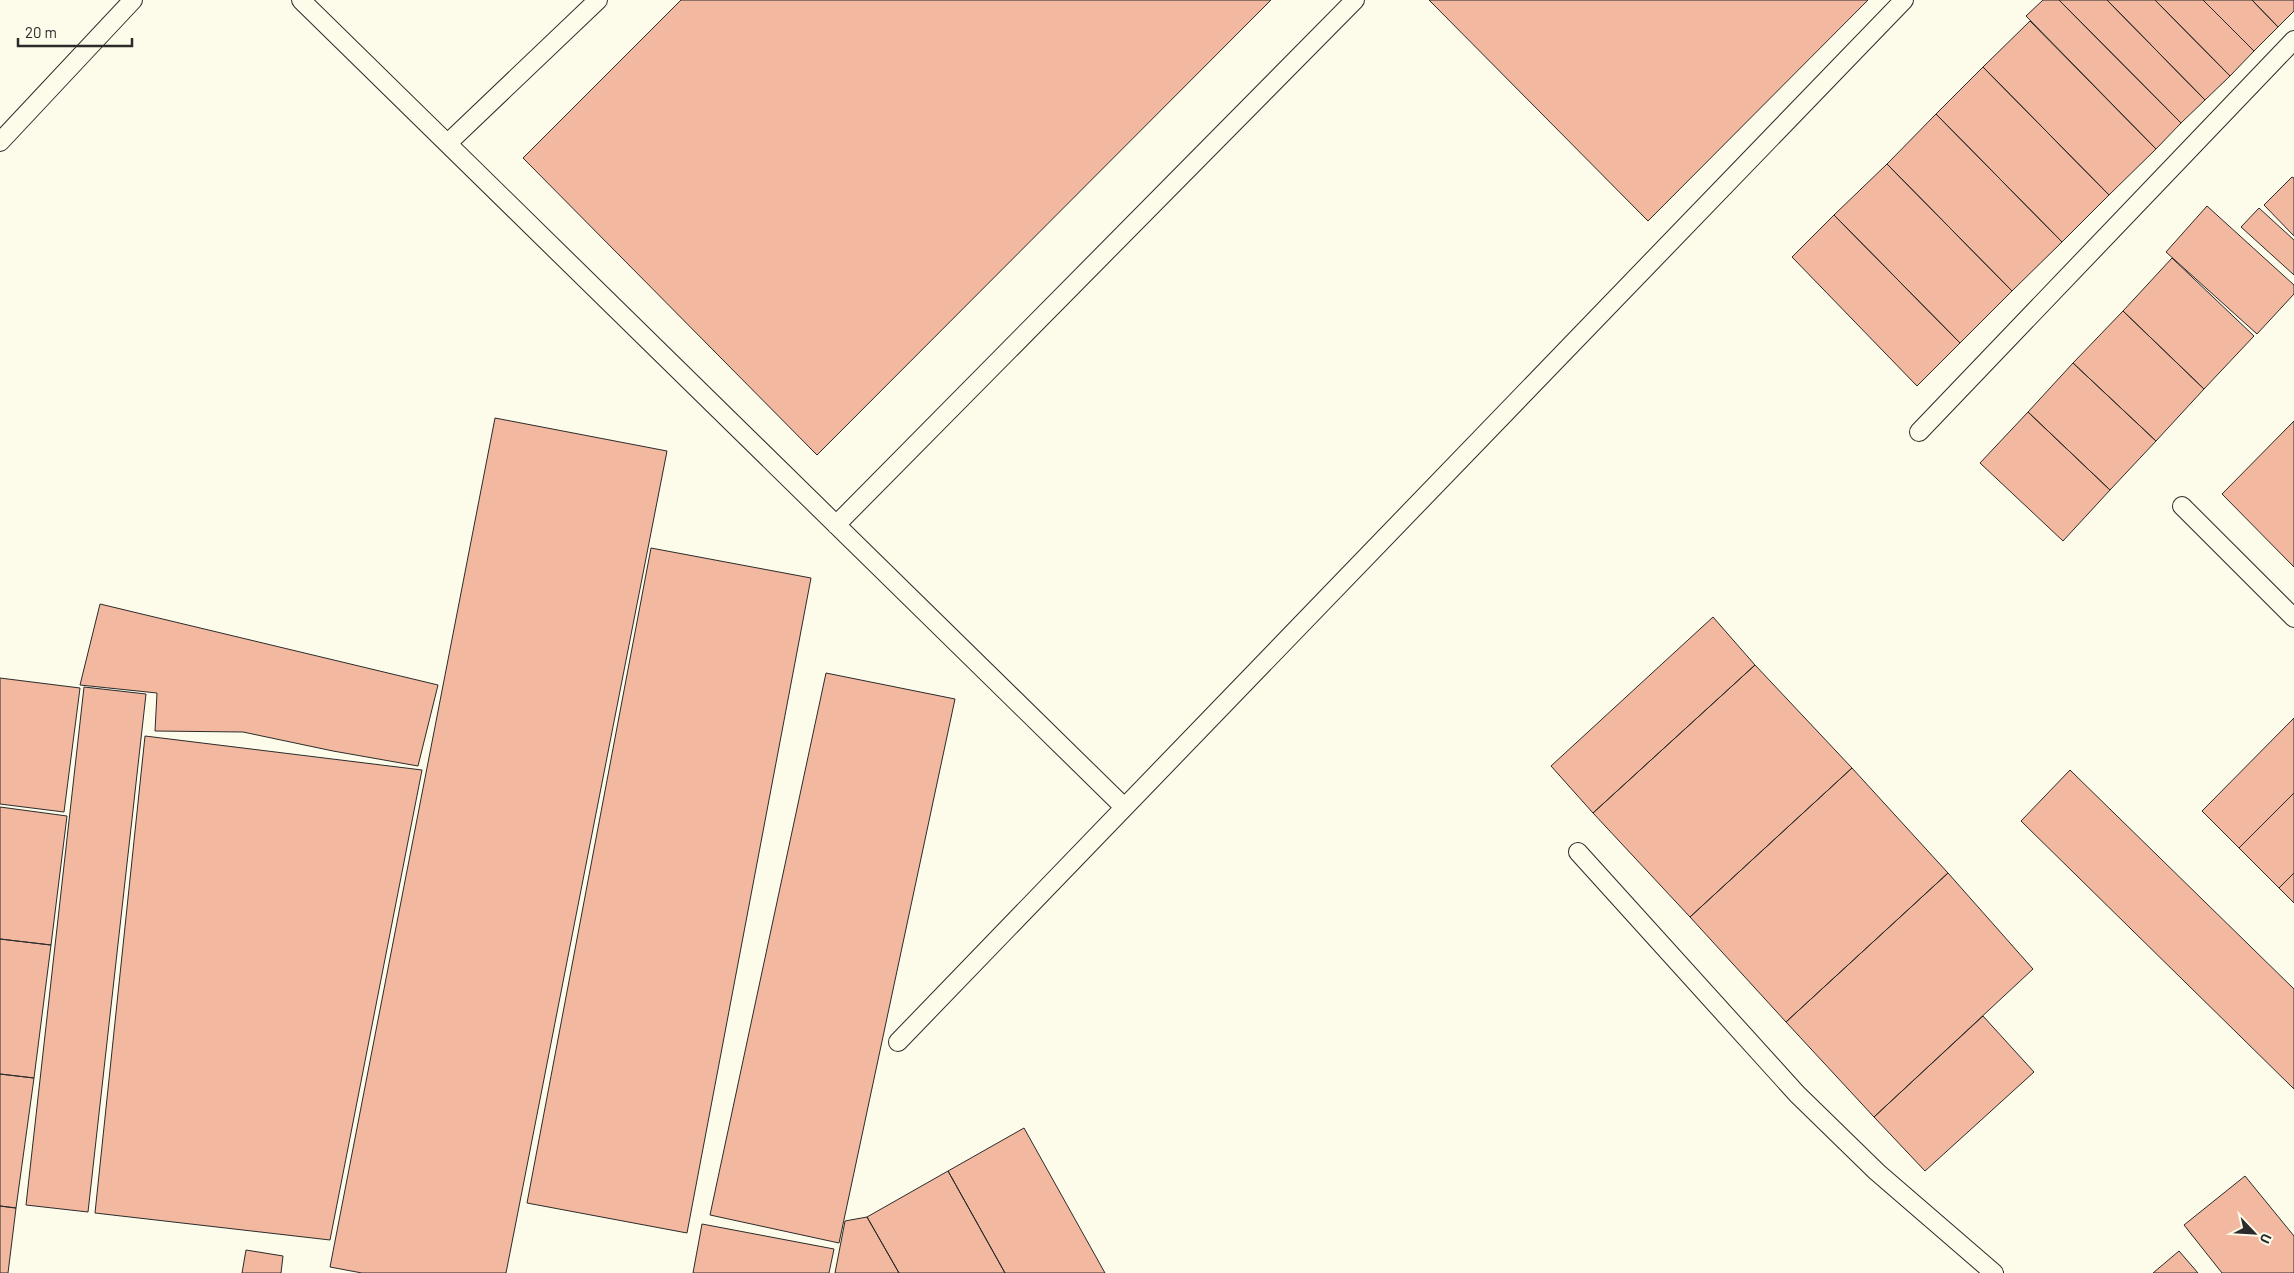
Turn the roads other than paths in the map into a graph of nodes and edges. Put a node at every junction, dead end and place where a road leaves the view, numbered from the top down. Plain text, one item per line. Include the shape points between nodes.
1 (133, 0) edge
2 (301, 0) edge
3 (598, 0) edge
4 (1355, 0) edge
5 (1904, 0) edge
6 (2294, 40) edge
7 (0, 142) edge
8 (448, 143) junction
9 (1919, 432) dead end
10 (2182, 506) dead end
11 (836, 525) junction
12 (2294, 618) edge
13 (1124, 807) junction
14 (1578, 852) dead end
15 (898, 1042) dead end
16 (1994, 1273) edge

1 - 7 lane
2 - 8 lane
3 - 8 lane
4 - 11 lane
5 - 13 lane
6 - 9 lane
8 - 11 lane
10 - 12 lane
11 - 13 lane
13 - 15 lane
14 - 16 lane via 1797,1094 1877,1172

